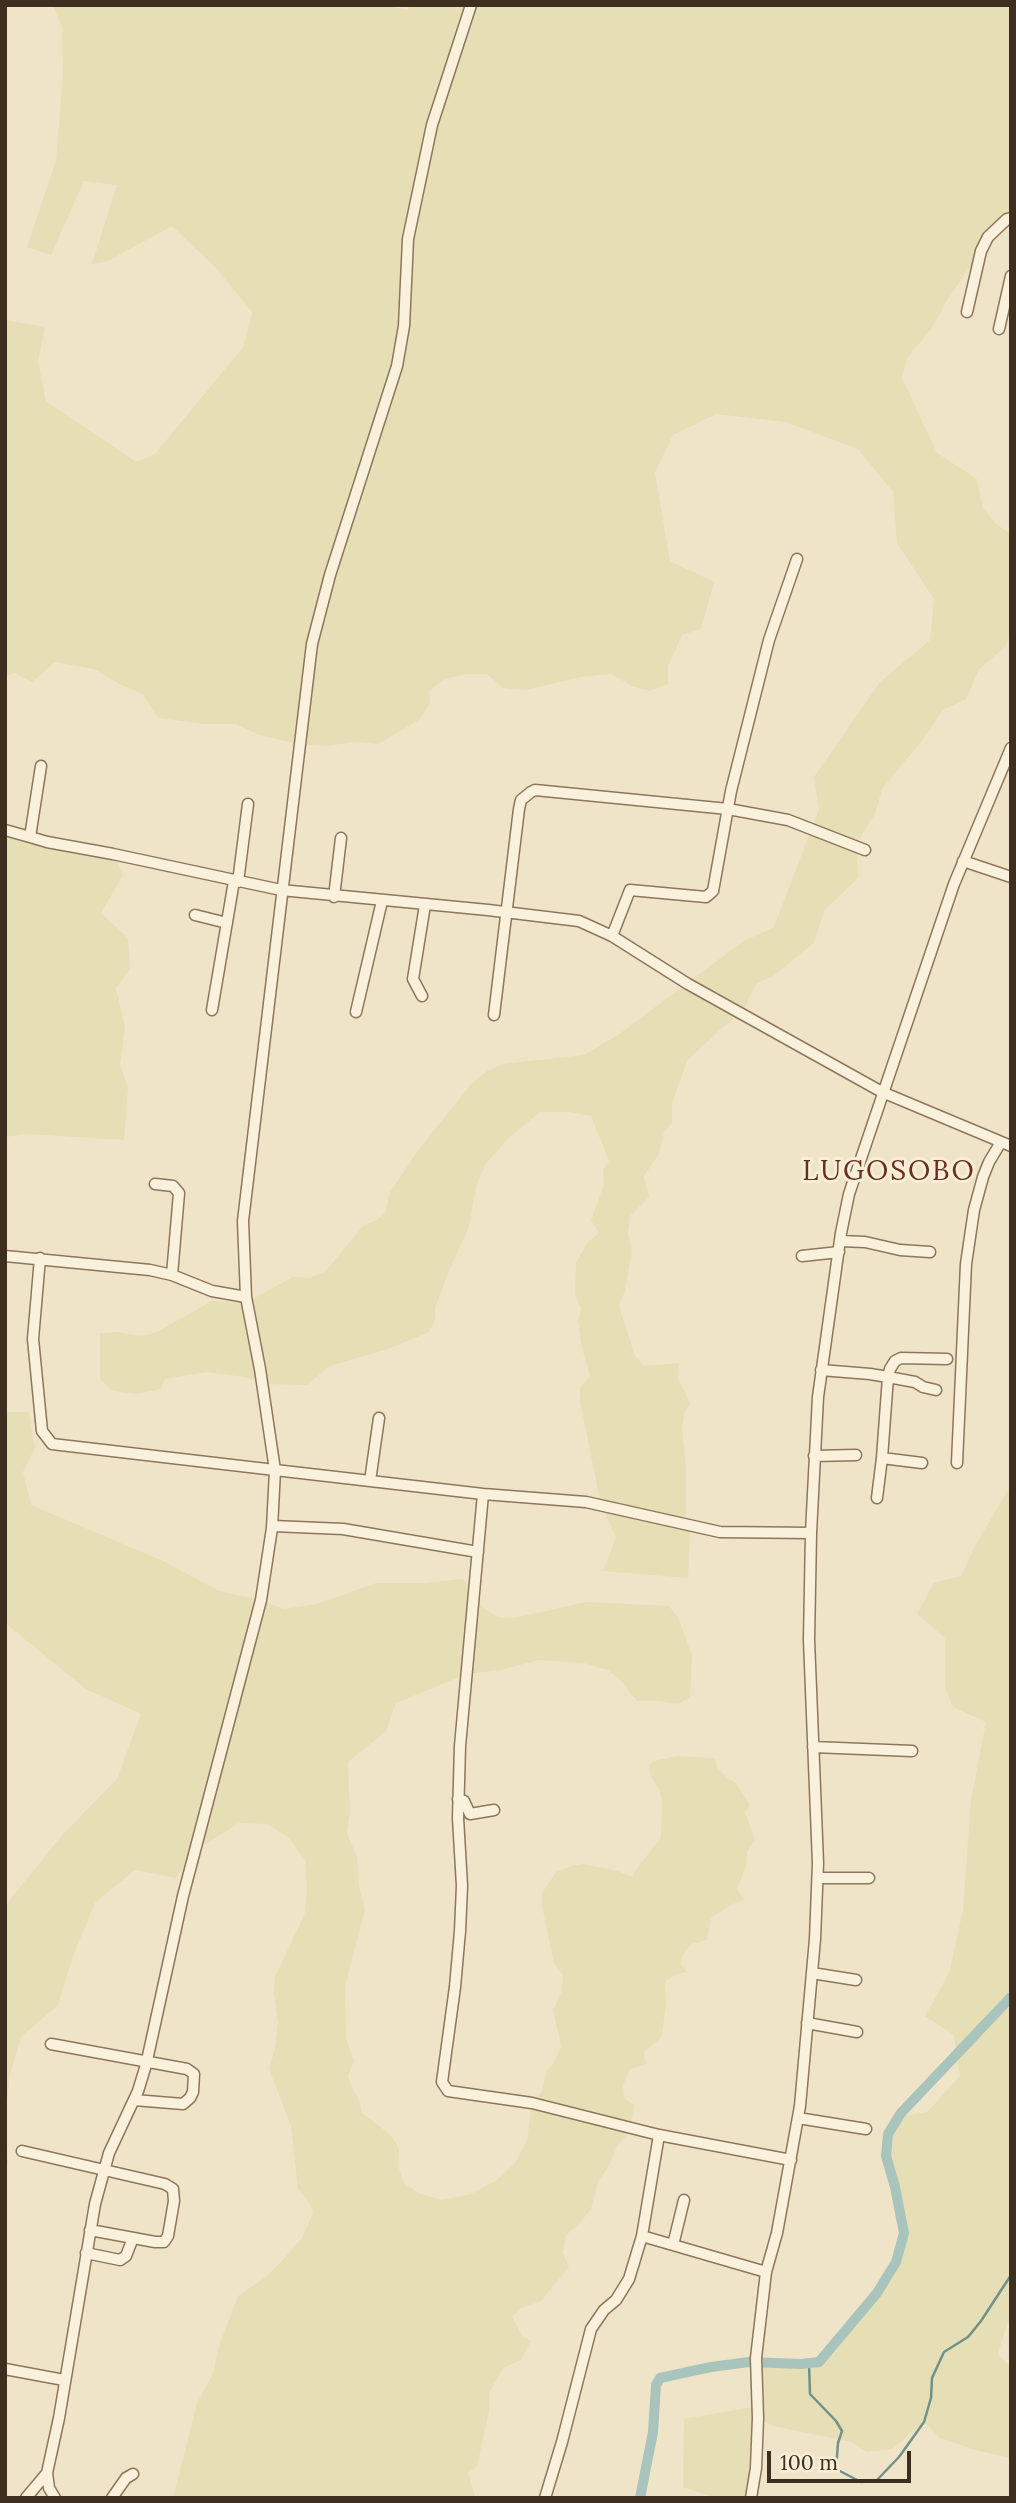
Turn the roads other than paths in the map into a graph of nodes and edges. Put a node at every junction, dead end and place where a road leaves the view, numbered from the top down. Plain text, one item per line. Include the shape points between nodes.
1 (471, 5) edge
2 (1011, 218) edge
3 (1011, 276) edge
4 (967, 312) dead end
5 (999, 329) dead end
6 (797, 559) dead end
7 (1011, 748) edge
8 (41, 766) dead end
9 (248, 804) dead end
10 (728, 809) junction
11 (5, 830) edge
12 (30, 837) junction
13 (341, 838) dead end
14 (865, 850) dead end
15 (963, 861) junction
16 (1011, 877) edge
17 (236, 882) junction
18 (281, 890) junction
19 (334, 897) junction
20 (382, 901) junction
21 (425, 905) junction
22 (507, 912) junction
23 (195, 915) dead end
24 (227, 923) junction
25 (612, 936) junction
26 (422, 996) dead end
27 (212, 1010) dead end
28 (356, 1012) dead end
29 (494, 1014) dead end
30 (883, 1091) junction
31 (1006, 1144) edge
32 (155, 1184) dead end
33 (839, 1247) junction
34 (930, 1252) dead end
35 (5, 1255) edge
36 (802, 1255) dead end
37 (40, 1258) junction
38 (172, 1275) junction
39 (246, 1297) junction
40 (947, 1359) dead end
41 (821, 1370) junction
42 (888, 1377) junction
43 (936, 1390) dead end
44 (379, 1418) dead end
45 (856, 1455) dead end
46 (814, 1456) junction
47 (882, 1458) junction
48 (922, 1463) dead end
49 (957, 1464) dead end
50 (275, 1470) junction
51 (370, 1481) junction
52 (483, 1494) junction
53 (877, 1498) dead end
54 (272, 1526) junction
55 (811, 1533) junction
56 (478, 1552) junction
57 (813, 1747) junction
58 (912, 1751) dead end
59 (458, 1799) junction
60 (494, 1810) dead end
61 (818, 1878) junction
62 (869, 1878) dead end
63 (812, 1973) junction
64 (856, 1980) dead end
65 (807, 2023) junction
66 (858, 2032) dead end
67 (51, 2044) dead end
68 (147, 2062) junction
69 (134, 2100) junction
70 (798, 2118) junction
71 (866, 2129) dead end
72 (659, 2135) junction
73 (22, 2151) dead end
74 (791, 2160) junction
75 (103, 2171) junction
76 (684, 2200) dead end
77 (90, 2230) junction
78 (642, 2236) junction
79 (132, 2238) junction
80 (673, 2245) junction
81 (86, 2253) junction
82 (766, 2272) junction
83 (5, 2369) edge
84 (64, 2380) junction
85 (47, 2473) junction
86 (132, 2474) dead end
87 (26, 2498) edge
88 (55, 2498) edge
89 (112, 2498) edge
90 (545, 2498) edge
91 (751, 2498) edge

1 - 18 street via 432,125 408,239 404,326 397,366 312,644
2 - 4 street via 988,237 981,251
3 - 5 street
6 - 10 street via 769,640
7 - 15 street
8 - 12 street
9 - 17 street
10 - 14 street via 788,820
10 - 22 street via 531,792 521,800 519,809
10 - 25 street via 713,891 706,897 630,890
11 - 12 street
12 - 17 street
13 - 19 street
15 - 16 street
15 - 30 street
17 - 18 street
17 - 24 street
18 - 19 street
18 - 39 street via 243,1221
19 - 20 street
20 - 21 street
20 - 28 street
21 - 22 street
21 - 26 street via 413,979
22 - 25 street via 579,921
22 - 29 street
23 - 24 street
24 - 27 street
25 - 30 street via 688,984
30 - 31 street
30 - 33 street via 849,1194
31 - 49 street via 989,1162 974,1210 966,1264
32 - 38 street via 177,1188 180,1198
33 - 34 street via 865,1242
33 - 36 street
33 - 41 street
35 - 37 street
37 - 38 street
37 - 50 street via 33,1339 42,1431 52,1444
38 - 39 street via 212,1291
39 - 50 street
40 - 42 street via 897,1359
41 - 42 street
41 - 46 street
42 - 43 street
42 - 47 street
44 - 51 street
45 - 46 street
46 - 55 street
47 - 48 street
47 - 53 street
50 - 51 street
50 - 54 street
51 - 52 street
52 - 55 street via 586,1502 720,1532
52 - 56 street
54 - 56 street via 343,1529
54 - 68 street via 261,1600 183,1896
55 - 57 street
56 - 59 street
57 - 58 street
57 - 61 street
59 - 60 street via 470,1814
59 - 72 street via 462,1886 455,1987 442,2077 445,2088 532,2103
61 - 62 street
61 - 63 street
63 - 64 street
63 - 65 street
65 - 66 street
65 - 70 street
67 - 68 street
68 - 69 street
68 - 69 street via 191,2070 193,2092 183,2104
69 - 75 street
70 - 71 street
70 - 74 street
72 - 74 street
72 - 78 street
73 - 75 street
74 - 82 street
75 - 77 street
75 - 79 street via 173,2189 166,2239 160,2243
76 - 80 street
77 - 79 street
77 - 81 street
78 - 80 street
78 - 90 street via 623,2290 591,2329
79 - 81 street via 120,2260
80 - 82 street
81 - 84 street
82 - 91 street via 756,2362 757,2455
83 - 84 street
84 - 85 street
85 - 87 street
85 - 88 street
86 - 89 street

